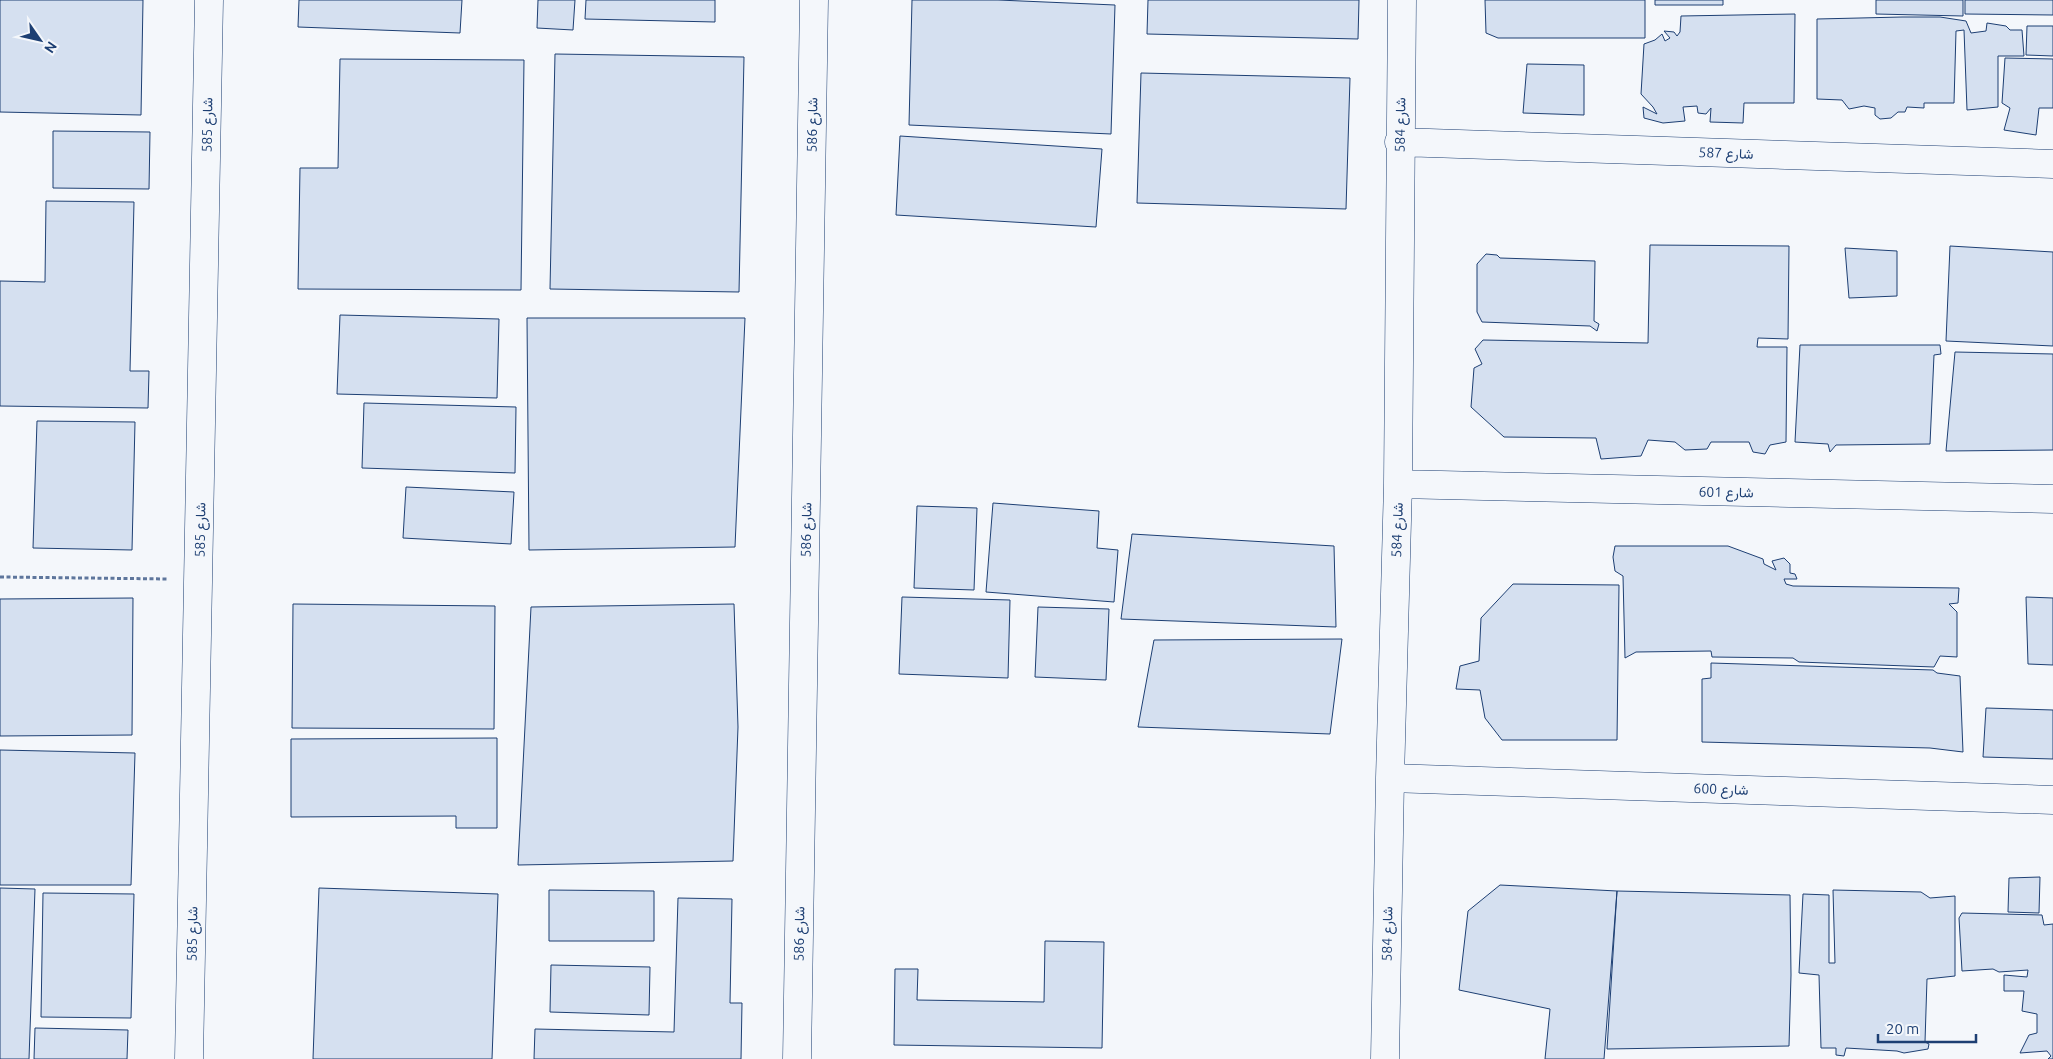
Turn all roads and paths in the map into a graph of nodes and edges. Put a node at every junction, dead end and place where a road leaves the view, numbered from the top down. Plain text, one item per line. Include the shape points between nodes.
1 (209, 0) edge
2 (814, 0) edge
3 (1402, 0) edge
4 (1399, 142) junction
5 (2053, 164) edge
6 (1398, 484) junction
7 (2053, 500) edge
8 (0, 577) edge
9 (199, 579) junction
10 (1390, 778) junction
11 (2053, 800) edge
12 (189, 1059) edge
13 (797, 1059) edge
14 (1385, 1059) edge

1 - 9 street, شارع 585
2 - 13 street, شارع 586
3 - 4 street, شارع 584
4 - 5 street, شارع 587
4 - 6 street, شارع 584
6 - 7 street, شارع 601
6 - 10 street, شارع 584
8 - 9 path
9 - 12 street, شارع 585
10 - 11 street, شارع 600
10 - 14 street, شارع 584

